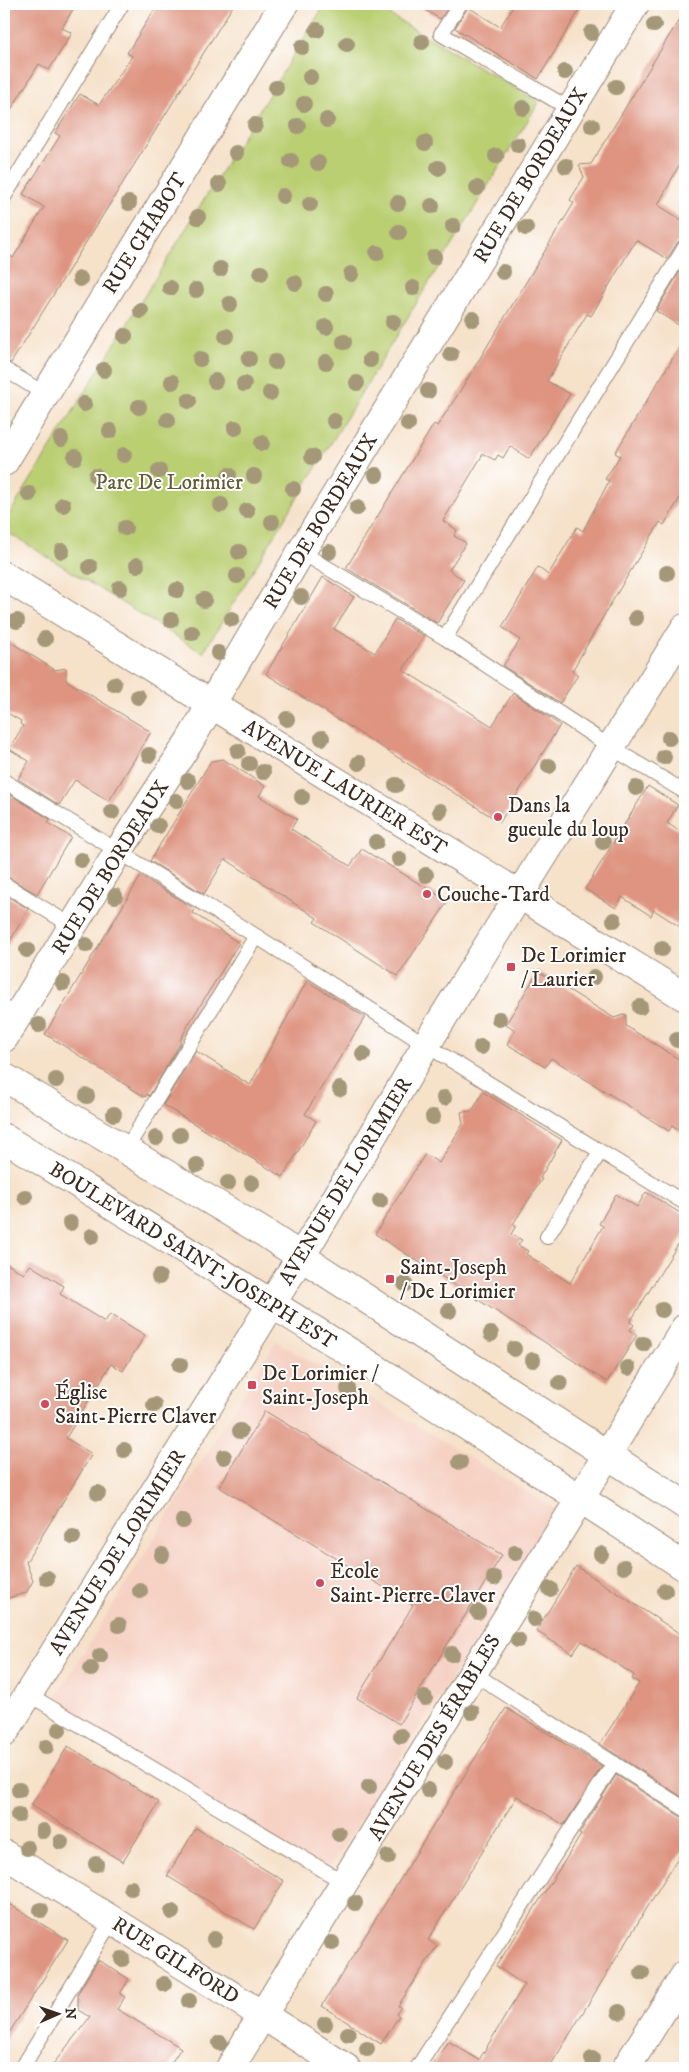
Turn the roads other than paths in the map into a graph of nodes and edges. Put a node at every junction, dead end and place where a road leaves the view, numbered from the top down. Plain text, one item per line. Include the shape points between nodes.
1 (122, 4) edge
2 (284, 4) edge
3 (460, 4) edge
4 (635, 4) edge
5 (570, 109) junction
6 (4, 197) edge
7 (685, 247) edge
8 (4, 369) edge
9 (45, 394) junction
10 (4, 462) edge
11 (301, 552) junction
12 (4, 576) edge
13 (685, 628) edge
14 (446, 638) junction
15 (212, 705) junction
16 (612, 748) junction
17 (4, 781) edge
18 (685, 792) edge
19 (118, 852) junction
20 (4, 884) edge
21 (520, 894) junction
22 (72, 926) junction
23 (256, 936) junction
24 (685, 998) edge
25 (4, 1038) edge
26 (426, 1045) junction
27 (4, 1076) edge
28 (4, 1138) edge
29 (125, 1151) junction
30 (600, 1152) junction
31 (685, 1203) edge
32 (547, 1237) dead end
33 (301, 1257) junction
34 (271, 1303) junction
35 (685, 1328) edge
36 (607, 1455) junction
37 (580, 1498) junction
38 (685, 1505) edge
39 (685, 1567) edge
40 (473, 1673) junction
41 (28, 1694) junction
42 (4, 1733) edge
43 (614, 1763) junction
44 (685, 1809) edge
45 (4, 1854) edge
46 (345, 1883) junction
47 (112, 1920) junction
48 (685, 1975) edge
49 (264, 2015) junction
50 (22, 2068) edge
51 (230, 2068) edge
52 (346, 2068) edge
53 (417, 2068) edge
54 (626, 2068) edge

1 - 6 lane
2 - 9 street, RUE CHABOT
3 - 5 lane via 441,34
4 - 5 street, RUE DE BORDEAUX
5 - 11 street, RUE DE BORDEAUX
7 - 14 lane
8 - 9 lane
9 - 10 street, RUE CHABOT
11 - 14 lane
11 - 15 street, RUE DE BORDEAUX
12 - 15 street, AVENUE LAURIER EST
13 - 16 street, AVENUE DE LORIMIER
14 - 16 lane
15 - 19 street, RUE DE BORDEAUX
15 - 21 street, AVENUE LAURIER EST
16 - 18 lane
16 - 21 street, AVENUE DE LORIMIER
17 - 19 lane
19 - 22 street, RUE DE BORDEAUX
19 - 23 lane
20 - 22 lane
21 - 24 street, AVENUE LAURIER EST
21 - 26 street, AVENUE DE LORIMIER
22 - 25 street, RUE DE BORDEAUX
23 - 26 lane
23 - 29 lane
26 - 30 lane
26 - 33 street, AVENUE DE LORIMIER
27 - 29 street
28 - 34 street, BOULEVARD SAINT-JOSEPH EST
29 - 33 street
30 - 31 lane
30 - 32 lane
33 - 34 street, AVENUE DE LORIMIER
33 - 36 street
34 - 37 street, BOULEVARD SAINT-JOSEPH EST
34 - 41 street, AVENUE DE LORIMIER
35 - 36 street, AVENUE DES ÉRABLES
36 - 37 street, AVENUE DES ÉRABLES
36 - 38 street
37 - 39 street, BOULEVARD SAINT-JOSEPH EST
37 - 40 street, AVENUE DES ÉRABLES
40 - 43 lane
40 - 46 street, AVENUE DES ÉRABLES
41 - 42 street, AVENUE DE LORIMIER
41 - 46 lane
43 - 44 lane
43 - 53 lane
45 - 47 street, RUE GILFORD
46 - 49 street, AVENUE DES ÉRABLES
47 - 49 street, RUE GILFORD
47 - 50 lane
48 - 54 street
49 - 51 street, AVENUE DES ÉRABLES
49 - 52 street, RUE GILFORD

